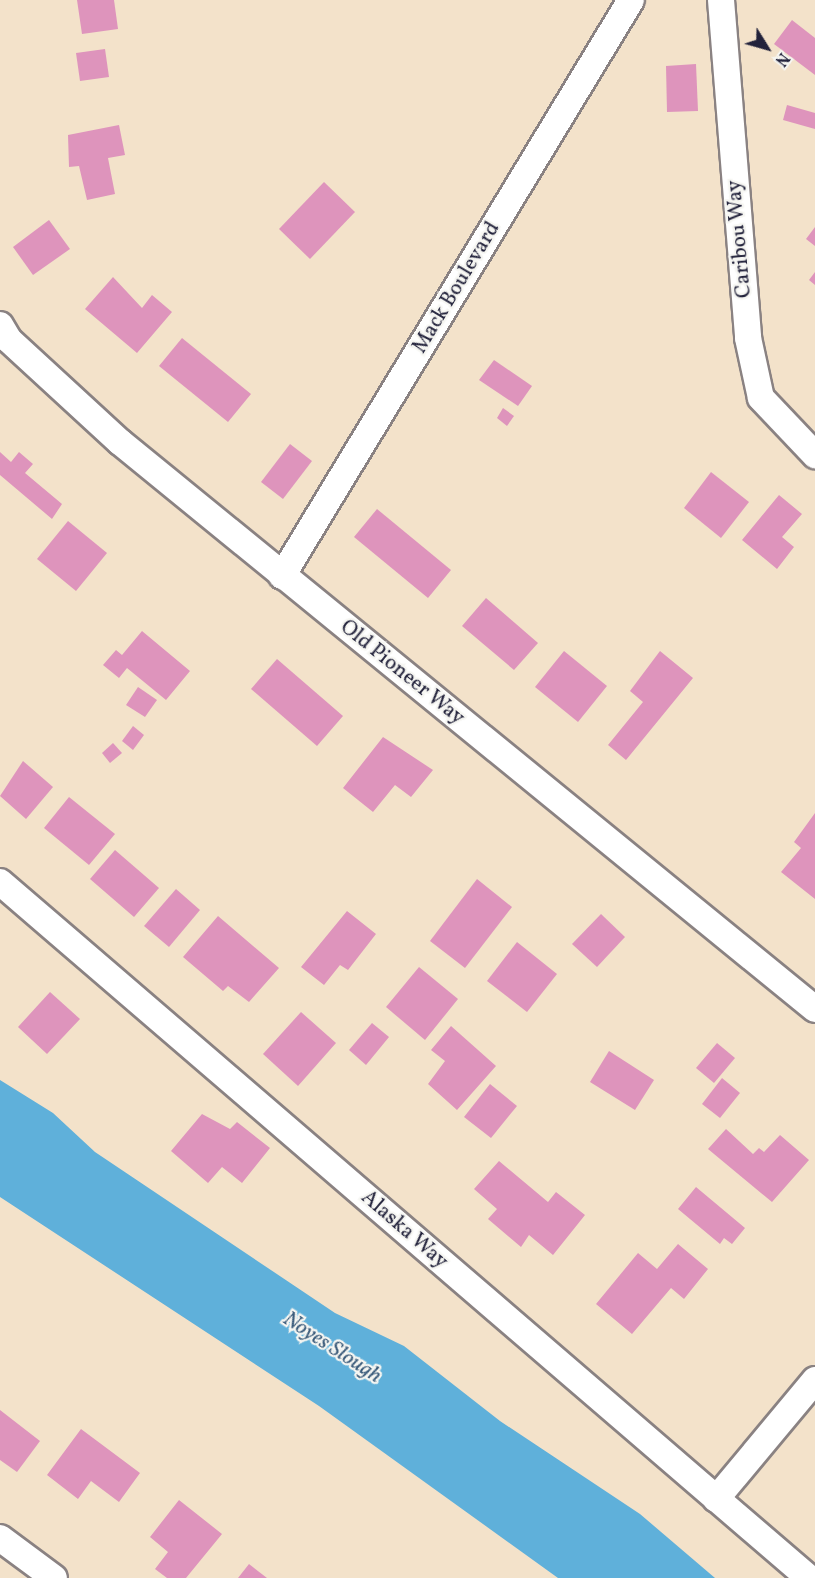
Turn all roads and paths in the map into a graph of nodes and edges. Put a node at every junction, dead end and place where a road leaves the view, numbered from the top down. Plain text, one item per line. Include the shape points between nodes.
1 (631, 0) edge
2 (721, 0) edge
3 (3, 338) edge
4 (815, 455) edge
5 (282, 576) junction
6 (0, 882) edge
7 (815, 1009) edge
8 (815, 1380) edge
9 (716, 1500) junction
10 (0, 1538) edge
11 (54, 1578) edge
12 (808, 1578) edge

1 - 5 street, Mack Boulevard
2 - 4 street, Caribou Way via 748,338 761,398
3 - 5 street, Old Pioneer Way via 120,442
5 - 7 street, Old Pioneer Way
6 - 9 street, Alaska Way
8 - 9 street
9 - 12 street, Alaska Way
10 - 11 street

